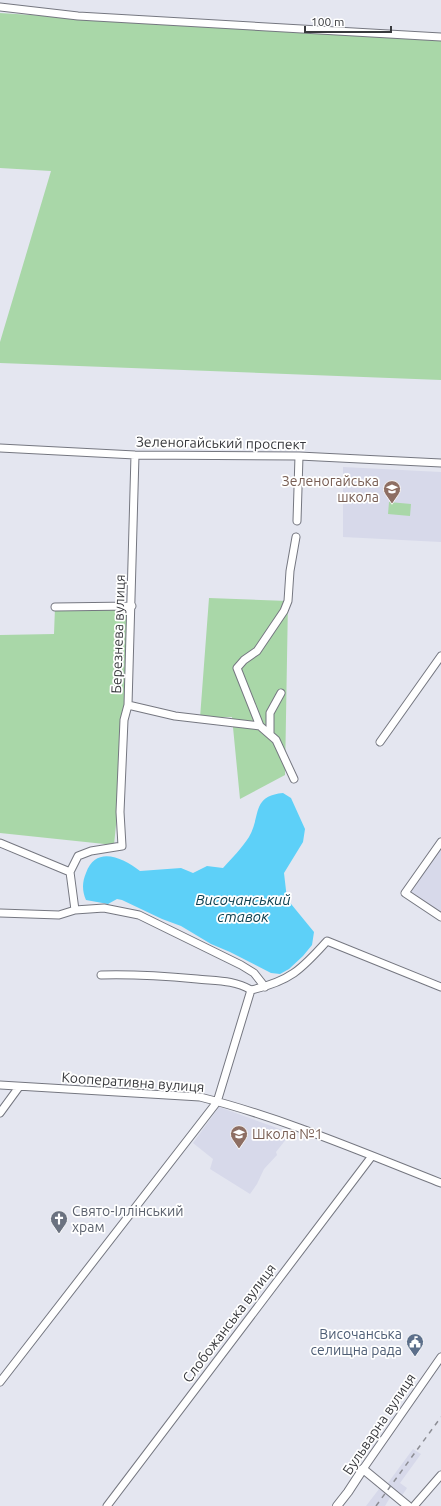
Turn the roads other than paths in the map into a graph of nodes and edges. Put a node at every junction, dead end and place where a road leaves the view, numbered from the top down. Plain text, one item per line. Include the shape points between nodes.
1 (5, 0) edge
2 (1, 7) edge
3 (441, 36) edge
4 (0, 448) edge
5 (136, 455) junction
6 (299, 456) junction
7 (441, 463) edge
8 (297, 521) dead end
9 (296, 537) dead end
10 (132, 606) junction
11 (55, 607) dead end
12 (441, 656) edge
13 (281, 693) dead end
14 (128, 705) junction
15 (260, 726) junction
16 (270, 734) junction
17 (380, 742) dead end
18 (294, 779) dead end
19 (441, 842) edge
20 (0, 843) edge
21 (70, 872) junction
22 (75, 910) junction
23 (0, 913) edge
24 (441, 917) edge
25 (101, 975) dead end
26 (266, 987) junction
27 (441, 987) edge
28 (251, 990) junction
29 (0, 1085) edge
30 (19, 1087) junction
31 (217, 1102) junction
32 (0, 1114) edge
33 (372, 1156) junction
34 (441, 1183) edge
35 (441, 1357) edge
36 (0, 1382) edge
37 (363, 1469) junction
38 (441, 1475) edge
39 (107, 1506) edge
40 (337, 1506) edge
41 (408, 1506) edge
42 (414, 1506) edge

1 - 2 street
2 - 3 street via 78,16
4 - 5 street, Зеленогайський проспект
5 - 6 street, Зеленогайський проспект
5 - 10 street, Березнева вулиця
6 - 7 street, Зеленогайський проспект
6 - 8 street
9 - 15 street via 288,601 284,611 257,651 237,668
10 - 11 street
10 - 14 street, Березнева вулиця
12 - 17 street
13 - 16 street via 270,713
14 - 15 street, Березнева вулиця via 175,716
14 - 21 street via 124,728 120,812 122,846 78,856
15 - 16 street
16 - 18 street via 276,740
19 - 24 street via 405,893
20 - 21 street
21 - 22 street
22 - 23 street via 59,915
22 - 26 street via 104,908 139,915 241,965 254,973
25 - 28 street via 144,974 226,980
26 - 27 street via 286,979 303,968 327,941
26 - 28 street
28 - 31 street
29 - 30 street, Кооперативна вулиця
30 - 31 street, Кооперативна вулиця via 200,1097
30 - 32 street
31 - 33 street, Кооперативна вулиця via 288,1123
31 - 36 street
33 - 34 street, Кооперативна вулиця
33 - 39 street, Слобожанська вулиця
35 - 37 street, Бульварна вулиця
37 - 40 street, Бульварна вулиця
37 - 41 street
38 - 42 street

